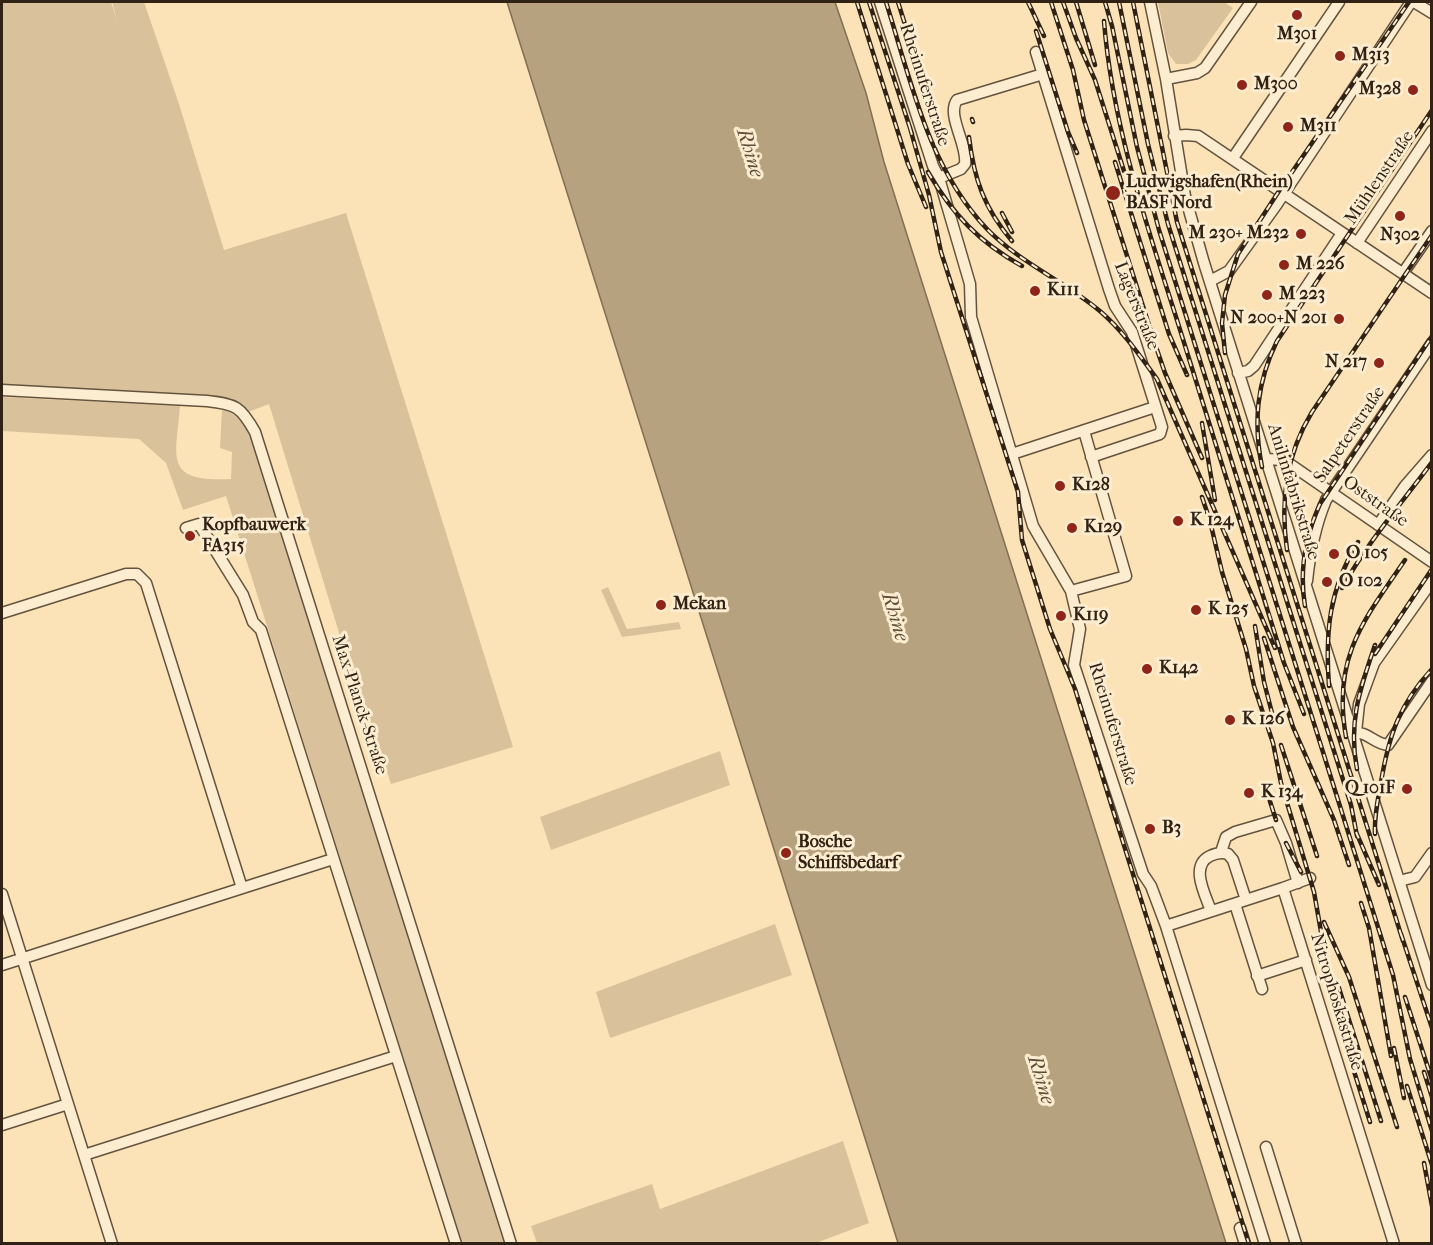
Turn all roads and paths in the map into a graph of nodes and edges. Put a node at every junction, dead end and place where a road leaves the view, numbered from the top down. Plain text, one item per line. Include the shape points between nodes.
1 (880, 2) edge
2 (1150, 2) edge
3 (1251, 2) edge
4 (1339, 2) edge
5 (1412, 2) edge
6 (1431, 13) edge
7 (1036, 52) dead end
8 (1043, 74) junction
9 (1166, 80) junction
10 (1431, 131) edge
11 (1174, 136) junction
12 (1421, 147) junction
13 (1431, 154) edge
14 (1233, 158) junction
15 (939, 178) junction
16 (1284, 194) junction
17 (1431, 231) edge
18 (1342, 233) junction
19 (1357, 243) junction
20 (1403, 273) junction
21 (1210, 281) junction
22 (1431, 293) edge
23 (1431, 343) edge
24 (1239, 374) junction
25 (2, 390) edge
26 (1155, 407) junction
27 (1084, 430) junction
28 (1012, 454) junction
29 (1431, 455) edge
30 (1091, 456) junction
31 (1266, 459) junction
32 (1331, 491) junction
33 (1378, 525) junction
34 (186, 528) dead end
35 (1431, 562) edge
36 (1431, 581) edge
37 (1306, 587) junction
38 (1071, 591) junction
39 (2, 613) edge
40 (1431, 681) edge
41 (1355, 733) junction
42 (1221, 852) junction
43 (1431, 853) edge
44 (333, 859) junction
45 (1310, 878) dead end
46 (1399, 882) junction
47 (1298, 883) junction
48 (242, 888) junction
49 (1283, 888) junction
50 (2, 894) edge
51 (1241, 902) junction
52 (1212, 911) junction
53 (1166, 926) junction
54 (22, 959) junction
55 (1306, 960) junction
56 (2, 965) edge
57 (1429, 969) edge
58 (1257, 976) junction
59 (1431, 985) edge
60 (1262, 989) dead end
61 (396, 1056) junction
62 (68, 1104) junction
63 (2, 1125) edge
64 (1266, 1147) dead end
65 (84, 1155) junction
66 (1240, 1228) dead end
67 (112, 1244) edge
68 (456, 1244) edge
69 (512, 1244) edge
70 (1245, 1244) edge
71 (1266, 1244) edge
72 (1296, 1244) edge
73 (1394, 1244) edge

1 - 15 street, Rheinuferstraße
2 - 9 street, Anilinfabrikstraße
3 - 9 street via 1205,68
4 - 14 street
5 - 6 street
5 - 16 street
7 - 8 street, Lagerstraße
8 - 15 street, Rheinuferstraße via 957,100 953,114 965,164
8 - 26 street, Lagerstraße via 1109,289 1132,332
9 - 11 street, Anilinfabrikstraße
10 - 12 street, Mühlenstraße
11 - 14 street via 1198,136
11 - 21 street, Anilinfabrikstraße via 1185,196
12 - 13 street
12 - 19 street, Mühlenstraße
14 - 16 street
15 - 28 street, Rheinuferstraße via 968,275 971,317
16 - 18 street
16 - 21 street via 1229,271
17 - 20 street
18 - 19 street
18 - 24 street, Mühlenstraße via 1254,366
19 - 20 street
20 - 22 street
21 - 24 street, Anilinfabrikstraße
23 - 32 street, Salpeterstraße
24 - 31 street, Anilinfabrikstraße
25 - 69 street, Max-Planck-Straße via 207,401 232,405 245,415 255,432
26 - 27 street
26 - 30 street, Lagerstraße via 1162,427 1160,434
27 - 28 street
27 - 30 street
28 - 38 street, Rheinuferstraße via 1033,526
29 - 33 street
30 - 38 street via 1126,576
31 - 32 street, Oststraße via 1284,460
31 - 37 street, Anilinfabrikstraße
32 - 33 street, Oststraße
32 - 37 street, Salpeterstraße via 1317,521
33 - 35 street, Oststraße
34 - 44 street via 199,524 261,630
36 - 41 street via 1374,663 1359,704
37 - 41 street, Anilinfabrikstraße
38 - 53 street, Rheinuferstraße via 1080,629 1074,665 1143,874
39 - 48 street via 126,574 137,574 146,583
40 - 41 street via 1388,745 1365,733
41 - 46 street, Anilinfabrikstraße
42 - 47 street via 1226,837 1276,820
42 - 51 street via 1233,861
42 - 52 street via 1204,859 1200,866
43 - 46 street via 1415,877
44 - 48 street
44 - 61 street
45 - 47 street
46 - 57 street, Anilinfabrikstraße
47 - 49 street
48 - 54 street
49 - 51 street
49 - 55 street, Nitrophoskastraße
50 - 54 street
51 - 52 street
51 - 58 street
52 - 53 street
53 - 71 street, Rheinuferstraße
54 - 56 street
54 - 62 street
55 - 58 street
55 - 73 street, Nitrophoskastraße
57 - 59 street, Anilinfabrikstraße
58 - 60 street
61 - 65 street
61 - 68 street
62 - 63 street
62 - 65 street
64 - 72 street
65 - 67 street
66 - 70 street

